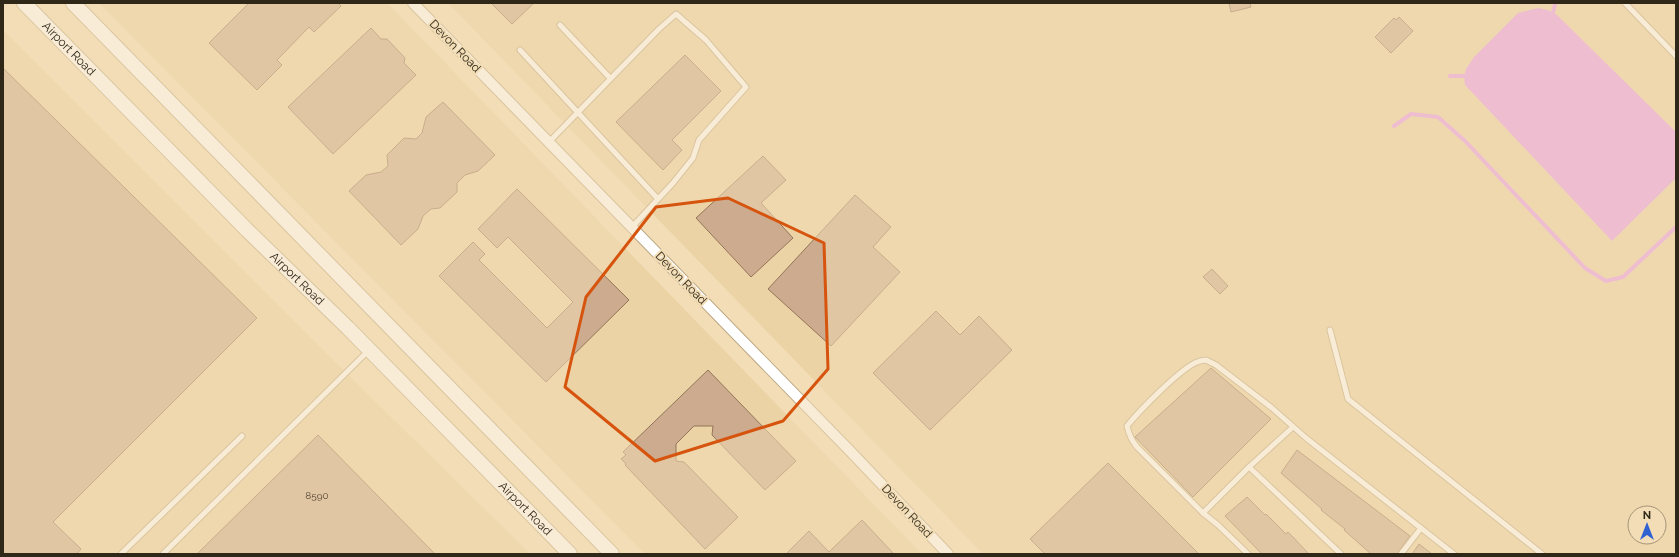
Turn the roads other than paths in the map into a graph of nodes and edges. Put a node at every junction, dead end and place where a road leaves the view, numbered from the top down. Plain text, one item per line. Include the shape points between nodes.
1 (20, 3) edge
2 (24, 3) edge
3 (73, 3) edge
4 (414, 3) edge
5 (1625, 3) edge
6 (38, 17) junction
7 (560, 25) dead end
8 (520, 50) dead end
9 (1676, 56) edge
10 (610, 78) junction
11 (577, 113) junction
12 (549, 142) junction
13 (658, 199) junction
14 (632, 227) junction
15 (1330, 330) dead end
16 (369, 350) junction
17 (1293, 427) junction
18 (242, 436) dead end
19 (1249, 467) junction
20 (1203, 513) junction
21 (1421, 528) junction
22 (121, 554) edge
23 (163, 554) edge
24 (570, 554) edge
25 (612, 554) edge
26 (948, 554) edge
27 (1248, 554) edge
28 (1341, 554) edge
29 (1401, 554) edge
30 (1454, 554) edge
31 (1542, 554) edge

1 - 6 main road
2 - 6 main road, Airport Road
3 - 25 main road
4 - 12 street, Devon Road
5 - 9 lane
6 - 16 main road, Airport Road
7 - 10 lane
8 - 11 lane
10 - 11 lane
10 - 13 lane via 676,14 706,40 746,87 699,140 694,158
11 - 12 lane
11 - 13 lane
12 - 14 street, Devon Road
13 - 14 lane
14 - 26 street, Devon Road
15 - 31 lane via 1348,400
16 - 23 lane
16 - 24 main road, Airport Road
17 - 19 lane
17 - 20 lane via 1272,408 1206,360 1197,362 1169,384 1130,422 1127,426 1128,432 1137,447
17 - 21 lane
18 - 22 lane
19 - 20 lane
19 - 28 lane
20 - 27 lane
21 - 29 lane
21 - 30 lane

